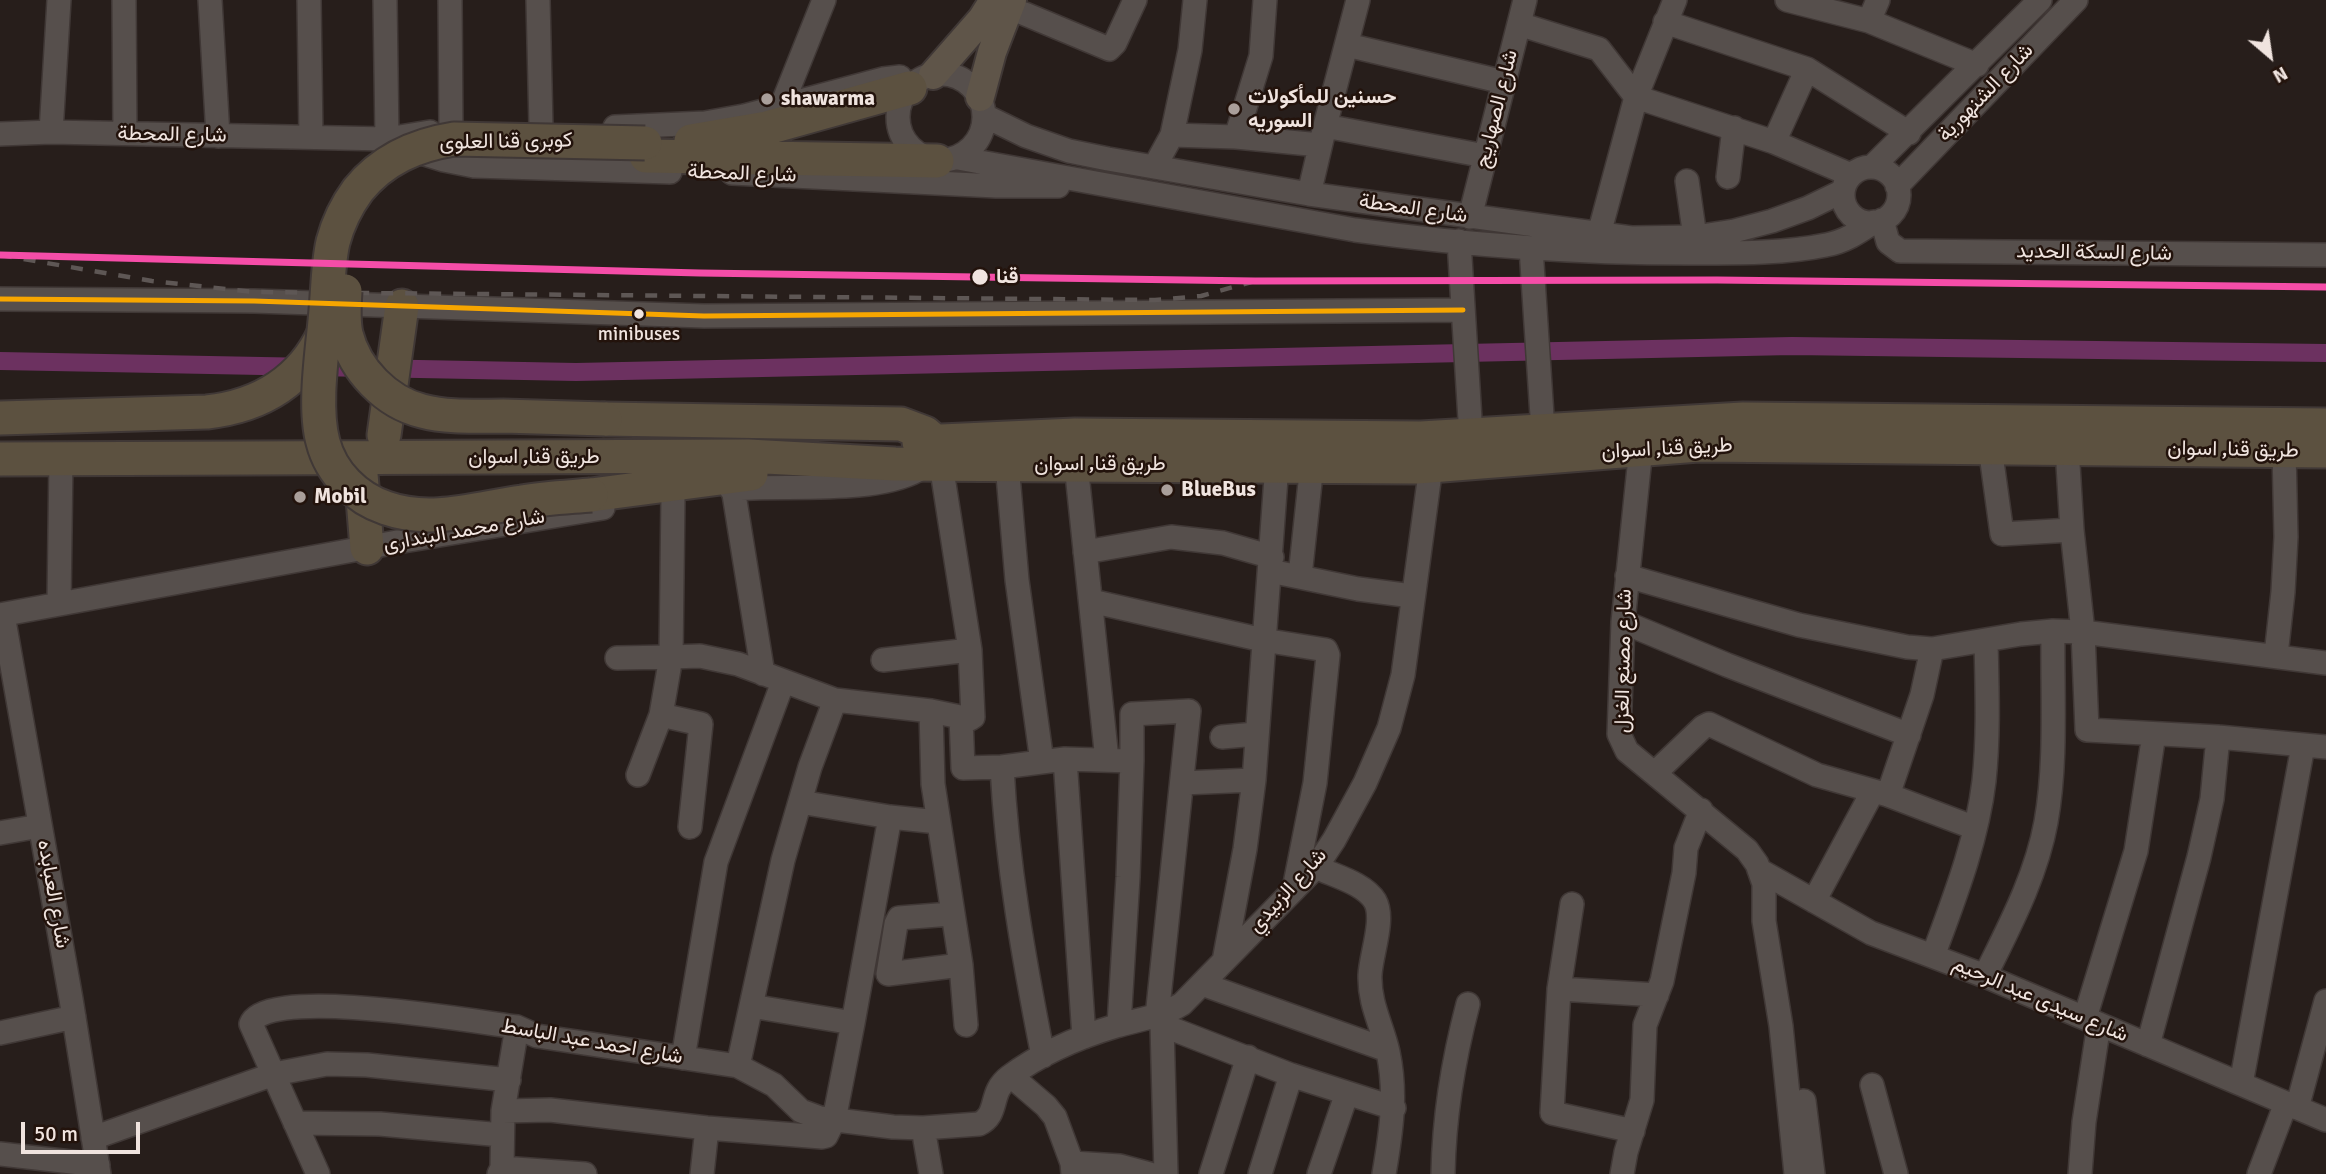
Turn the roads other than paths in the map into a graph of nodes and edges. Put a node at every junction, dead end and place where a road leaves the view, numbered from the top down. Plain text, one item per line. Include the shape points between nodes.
1 (59, 0) edge
2 (124, 0) edge
3 (210, 0) edge
4 (309, 0) edge
5 (386, 0) edge
6 (450, 0) edge
7 (538, 0) edge
8 (824, 0) edge
9 (994, 0) edge
10 (1135, 0) edge
11 (1195, 0) edge
12 (1265, 0) edge
13 (1358, 0) edge
14 (1525, 0) edge
15 (1675, 0) edge
16 (1787, 0) edge
17 (2040, 0) edge
18 (2076, 0) edge
19 (1018, 7) edge
20 (1874, 11) edge
21 (1665, 22) junction
22 (1519, 24) junction
23 (1347, 46) junction
24 (1977, 65) junction
25 (1807, 69) junction
26 (923, 80) junction
27 (1504, 82) junction
28 (1636, 97) junction
29 (782, 105) junction
30 (983, 107) junction
31 (541, 127) junction
32 (1734, 128) junction
33 (452, 130) junction
34 (51, 132) junction
35 (1909, 133) junction
36 (0, 134) edge
37 (125, 134) junction
38 (1172, 135) junction
39 (1322, 135) junction
40 (218, 136) junction
41 (1237, 137) junction
42 (311, 138) junction
43 (387, 139) junction
44 (1774, 142) junction
45 (646, 150) junction
46 (1485, 156) junction
47 (947, 159) junction
48 (1155, 166) junction
49 (1728, 177) dead end
50 (1855, 178) junction
51 (1687, 181) dead end
52 (1101, 184) junction
53 (1897, 186) junction
54 (1309, 194) junction
55 (1470, 217) junction
56 (1878, 221) junction
57 (1599, 234) junction
58 (1695, 237) junction
59 (1458, 241) junction
60 (1531, 248) junction
61 (2326, 255) edge
62 (0, 299) edge
63 (1463, 310) junction
64 (400, 315) junction
65 (324, 334) junction
66 (13, 418) edge
67 (1471, 420) junction
68 (2326, 425) edge
69 (1543, 431) junction
70 (0, 438) edge
71 (367, 442) junction
72 (278, 446) junction
73 (1990, 447) junction
74 (1641, 448) junction
75 (2067, 448) junction
76 (2284, 450) junction
77 (2326, 451) edge
78 (935, 457) junction
79 (61, 458) junction
80 (0, 459) edge
81 (862, 463) junction
82 (1007, 464) junction
83 (1076, 464) junction
84 (1277, 464) junction
85 (1312, 464) junction
86 (1431, 466) junction
87 (733, 488) junction
88 (673, 496) junction
89 (2072, 530) junction
90 (367, 548) junction
91 (1085, 552) junction
92 (1271, 564) junction
93 (1300, 576) junction
94 (1627, 576) junction
95 (1412, 596) junction
96 (1091, 601) junction
97 (59, 604) junction
98 (1, 615) edge
99 (1623, 622) junction
100 (2053, 631) junction
101 (2083, 632) junction
102 (1264, 640) junction
103 (1986, 641) junction
104 (1932, 649) junction
105 (970, 650) junction
106 (2276, 654) junction
107 (671, 657) junction
108 (617, 658) dead end
109 (883, 660) dead end
110 (2326, 663) edge
111 (773, 678) junction
112 (835, 700) junction
113 (931, 711) junction
114 (661, 715) junction
115 (961, 717) junction
116 (1256, 734) junction
117 (2154, 734) junction
118 (1909, 735) junction
119 (1222, 737) dead end
120 (2218, 737) junction
121 (2314, 746) edge
122 (1065, 759) junction
123 (1107, 760) junction
124 (1132, 761) junction
125 (1042, 762) junction
126 (1002, 768) junction
127 (1655, 774) junction
128 (638, 775) dead end
129 (1254, 780) junction
130 (1181, 783) junction
131 (1880, 793) junction
132 (800, 802) junction
133 (1701, 810) junction
134 (890, 817) junction
135 (938, 822) junction
136 (40, 826) junction
137 (690, 827) dead end
138 (1975, 828) junction
139 (0, 833) edge
140 (1316, 867) junction
141 (1759, 870) junction
142 (1294, 889) junction
143 (1766, 897) junction
144 (1814, 901) junction
145 (1572, 904) dead end
146 (951, 914) junction
147 (1933, 956) junction
148 (1224, 961) junction
149 (961, 965) junction
150 (1985, 975) junction
151 (1202, 984) junction
152 (1559, 989) junction
153 (1657, 995) junction
154 (2326, 1002) edge
155 (1468, 1004) dead end
156 (751, 1006) junction
157 (74, 1017) junction
158 (1160, 1021) junction
159 (2092, 1021) junction
160 (853, 1023) junction
161 (966, 1025) dead end
162 (1119, 1025) junction
163 (517, 1027) junction
164 (0, 1033) edge
165 (1084, 1037) junction
166 (2148, 1045) junction
167 (1387, 1050) junction
168 (1043, 1056) junction
169 (1248, 1057) junction
170 (683, 1058) junction
171 (738, 1066) junction
172 (274, 1074) junction
173 (1292, 1074) junction
174 (1011, 1076) junction
175 (509, 1080) junction
176 (2241, 1084) junction
177 (1872, 1085) dead end
178 (1347, 1093) junction
179 (2291, 1106) junction
180 (1394, 1108) junction
181 (503, 1111) junction
182 (834, 1120) junction
183 (2326, 1121) edge
184 (295, 1122) junction
185 (707, 1128) junction
186 (923, 1128) junction
187 (1633, 1131) junction
188 (502, 1135) junction
189 (93, 1138) junction
190 (0, 1154) edge
191 (1072, 1169) edge
192 (99, 1170) edge
193 (501, 1171) edge
194 (318, 1174) edge
195 (585, 1174) edge
196 (702, 1174) edge
197 (931, 1174) edge
198 (1150, 1174) edge
199 (1166, 1174) edge
200 (1211, 1174) edge
201 (1259, 1174) edge
202 (1319, 1174) edge
203 (1384, 1174) edge
204 (1443, 1174) edge
205 (1622, 1174) edge
206 (1796, 1174) edge
207 (1813, 1174) edge
208 (1896, 1174) edge
209 (2080, 1174) edge
210 (2259, 1174) edge

1 - 34 street
2 - 37 street
3 - 40 street
4 - 42 street
5 - 43 street
6 - 33 street
7 - 31 street
8 - 29 street
9 - 26 main road via 982,19
10 - 19 street via 1109,49
11 - 38 street
12 - 41 street via 1261,56
13 - 23 street
14 - 22 street, شارع الصهاريج
15 - 21 street
16 - 20 street
17 - 24 street, شارع الشنهورية
18 - 53 street, شارع الشنهورية
19 - 30 main road via 992,52
20 - 24 street
21 - 25 street
21 - 28 street
22 - 27 street, شارع الصهاريج
22 - 28 street via 1599,49
23 - 27 street
23 - 39 street
24 - 35 street, شارع الشنهورية
25 - 35 street
25 - 44 street
26 - 29 street, شارع المحطة via 883,79
26 - 30 street via 949,75 964,80
26 - 45 highway, كوبرى قنا العلوى via 742,133
26 - 47 street via 901,103 899,129 920,156
27 - 46 street, شارع الصهاريج
28 - 32 street
28 - 57 street
29 - 31 street, شارع المحطة via 705,123
30 - 47 street via 975,145
30 - 48 street, شارع المحطة via 1026,136 1069,151
31 - 33 street, شارع المحطة
32 - 44 street
32 - 49 street
33 - 43 street, شارع المحطة
34 - 36 street, شارع المحطة
34 - 37 street, شارع المحطة
35 - 50 street, شارع الشنهورية
37 - 40 street, شارع المحطة
38 - 41 street
38 - 48 street
39 - 41 street
39 - 46 street
39 - 54 street
40 - 42 street, شارع المحطة
42 - 43 street, شارع المحطة
43 - 52 street, شارع المحطة via 474,166 996,186
44 - 50 street
45 - 47 highway, كوبرى قنا العلوى
45 - 65 highway, كوبرى قنا العلوى, bridge via 454,139 432,142 391,160 358,190 338,226
45 - 78 highway, كوبرى قنا العلوى, bridge via 439,156 382,187 360,215 349,248 343,315 361,368 402,404 433,413 901,424 925,433
46 - 55 street, شارع الصهاريج
47 - 52 street, شارع المحطة
48 - 54 street, شارع المحطة
50 - 53 street via 1885,171
50 - 56 street via 1843,199 1850,214 1866,222
50 - 58 street, شارع المحطة via 1808,208 1734,231
51 - 58 street
52 - 59 street, شارع المحطة via 1355,230
53 - 56 street via 1897,202 1889,216
54 - 55 street, شارع المحطة
55 - 57 street, شارع المحطة
56 - 60 street, شارع المحطة via 1828,245 1774,250 1626,253
56 - 61 street, شارع السكة الحديد via 1888,242 1900,251
57 - 58 street, شارع المحطة
59 - 60 street, شارع المحطة
59 - 63 street
60 - 69 street
62 - 64 street via 254,301
63 - 64 street
63 - 67 street
64 - 71 highway via 390,389
65 - 66 highway via 308,361 286,384 241,406 208,412
65 - 81 highway, كوبرى قنا العلوى, bridge via 319,426 330,461 368,500 405,514 427,516
67 - 69 highway, طريق قنا, اسوان
67 - 78 highway, طريق قنا, اسوان via 1420,438 1076,435
68 - 69 highway, طريق قنا, اسوان via 1743,419
70 - 72 highway, طريق قنا, اسوان
71 - 72 highway, طريق قنا, اسوان
71 - 78 highway, طريق قنا, اسوان
71 - 81 highway, طريق قنا, اسوان
71 - 90 highway
72 - 79 highway, طريق قنا, اسوان
73 - 74 highway, طريق قنا, اسوان
73 - 75 highway, طريق قنا, اسوان
73 - 89 street via 2002,534
74 - 86 highway, طريق قنا, اسوان
74 - 94 street, شارع مصنع الغزل
75 - 76 highway, طريق قنا, اسوان
75 - 89 street
76 - 77 highway, طريق قنا, اسوان
76 - 106 street via 2286,537
78 - 81 highway, طريق قنا, اسوان
78 - 82 highway, طريق قنا, اسوان
78 - 87 street, شارع محمد البندارى via 901,477 875,484
78 - 105 street
79 - 80 highway, طريق قنا, اسوان
79 - 97 street
82 - 83 highway, طريق قنا, اسوان
82 - 125 street via 1017,580
83 - 84 highway, طريق قنا, اسوان
83 - 91 street
84 - 85 highway, طريق قنا, اسوان
84 - 92 street
85 - 86 highway, طريق قنا, اسوان
85 - 93 street
86 - 95 street, شارع الزبيدي
87 - 88 street, شارع محمد البندارى
87 - 111 street
88 - 90 street, شارع محمد البندارى
88 - 107 street
89 - 101 street
90 - 97 street, شارع محمد البندارى
91 - 92 street via 1171,537 1223,543
91 - 96 street
92 - 93 street
92 - 102 street
93 - 95 street
94 - 99 street, شارع مصنع الغزل
94 - 104 street via 1799,625
95 - 140 street, شارع الزبيدي via 1403,675 1389,728 1350,812
96 - 102 street
96 - 123 street
97 - 98 street, شارع محمد البندارى
98 - 136 street, شارع العبابده
99 - 118 street
99 - 127 street, شارع مصنع الغزل via 1619,734 1627,751
100 - 101 street
100 - 103 street
100 - 150 street via 2046,824 2028,883
101 - 106 street
101 - 117 street via 2087,730
102 - 116 street
102 - 142 street via 1323,649 1328,655 1315,783
103 - 104 street
103 - 138 street via 1987,733
104 - 118 street
105 - 109 street
105 - 115 street via 973,717
106 - 110 street
107 - 108 street
107 - 111 street via 719,659
107 - 114 street
111 - 112 street
111 - 170 street via 716,862
112 - 113 street
112 - 132 street
113 - 115 street
113 - 135 street
114 - 128 street
114 - 137 street via 699,722 703,728
115 - 126 street via 963,768
116 - 119 street
116 - 129 street
117 - 120 street
117 - 159 street via 2136,852
118 - 131 street
120 - 121 street
120 - 166 street via 2212,799 2199,857
121 - 176 street
122 - 123 street
122 - 125 street
122 - 165 street
123 - 124 street
124 - 130 street via 1132,714 1189,711
124 - 162 street
125 - 126 street
126 - 168 street via 1005,829
127 - 131 street via 1709,724 1817,775
127 - 133 street, شارع مصنع الغزل
129 - 130 street
129 - 148 street
130 - 158 street
131 - 138 street
131 - 144 street
132 - 134 street
132 - 156 street
133 - 141 street, شارع مصنع الغزل via 1747,850
133 - 153 street via 1686,848 1676,920
134 - 135 street
134 - 160 street
135 - 146 street
136 - 139 street
136 - 157 street, شارع العبابده
138 - 147 street
140 - 142 street, شارع الزبيدي
140 - 167 street via 1368,893 1376,903 1379,915 1370,977 1372,1002
141 - 143 street, شارع مصنع الغزل
141 - 144 street, شارع سيدى عبد الرحيم
142 - 148 street, شارع الزبيدي
143 - 206 street, شارع مصنع الغزل via 1764,921 1781,1026
143 - 207 street, شارع مصنع الغزل via 1778,917 1787,960
144 - 147 street, شارع سيدى عبد الرحيم via 1871,933
145 - 152 street
146 - 149 street
146 - 149 street via 900,918 895,923 888,974
147 - 150 street, شارع سيدى عبد الرحيم
148 - 151 street, شارع الزبيدي
149 - 161 street
150 - 159 street, شارع سيدى عبد الرحيم
151 - 158 street, شارع الزبيدي
151 - 167 street
152 - 153 street
152 - 187 street via 1552,1114
153 - 187 street via 1645,1025 1642,1100
154 - 179 street
155 - 204 street via 1447,1094
156 - 160 street
156 - 171 street
157 - 164 street
157 - 189 street, شارع العبابده
158 - 162 street, شارع الزبيدي
158 - 169 street
158 - 199 street
159 - 166 street, شارع سيدى عبد الرحيم
159 - 209 street
160 - 182 street
162 - 165 street, شارع الزبيدي
163 - 170 street, شارع احمد عبد الباسط via 537,1036
163 - 172 street, شارع احمد عبد الباسط via 336,1005 276,1010 256,1017 251,1024
163 - 175 street
165 - 168 street, شارع الزبيدي
166 - 176 street, شارع سيدى عبد الرحيم
167 - 180 street
168 - 174 street, شارع الزبيدي
169 - 173 street
169 - 200 street
170 - 171 street, شارع احمد عبد الباسط
171 - 182 street, شارع احمد عبد الباسط via 774,1085 802,1111
172 - 175 street via 327,1064 367,1065
172 - 184 street
172 - 189 street
173 - 178 street
173 - 201 street
174 - 186 street, شارع الزبيدي via 997,1090 986,1121
174 - 191 street via 1055,1117
175 - 181 street
176 - 179 street, شارع سيدى عبد الرحيم
177 - 208 street
178 - 180 street
178 - 202 street
179 - 183 street, شارع سيدى عبد الرحيم
179 - 210 street
180 - 203 street
181 - 185 street via 550,1110
181 - 188 street
182 - 185 street via 827,1136 822,1137
182 - 186 street, شارع احمد عبد الباسط
184 - 188 street
184 - 194 street
185 - 196 street
186 - 197 street
187 - 205 street
188 - 193 street
189 - 192 street, شارع العبابده
190 - 192 street
191 - 198 street via 1120,1166
193 - 195 street

